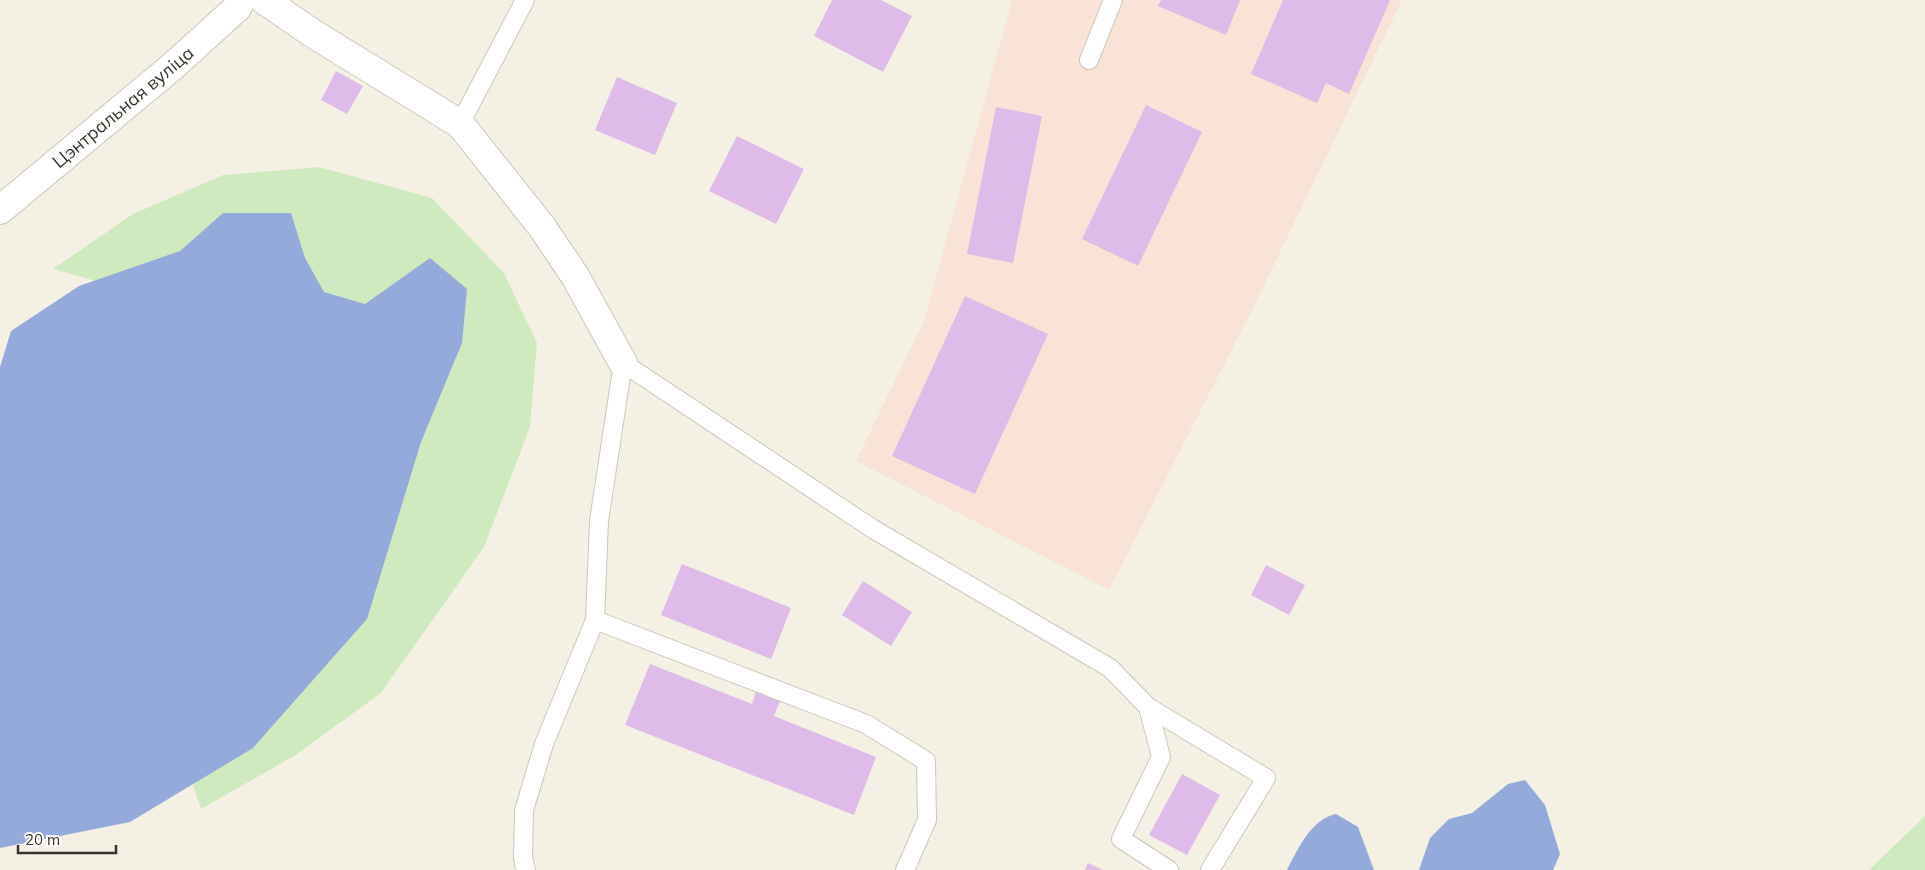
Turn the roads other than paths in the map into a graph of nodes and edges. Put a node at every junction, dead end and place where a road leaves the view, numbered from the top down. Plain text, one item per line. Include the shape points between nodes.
1 (241, 0) edge
2 (264, 0) edge
3 (525, 0) edge
4 (1113, 0) edge
5 (1088, 60) dead end
6 (460, 124) junction
7 (0, 210) edge
8 (623, 363) junction
9 (595, 620) junction
10 (1148, 707) junction
11 (526, 870) edge
12 (905, 870) edge
13 (1169, 870) edge
14 (1210, 870) edge

1 - 7 street, Цэнтральная вуліца via 237,8 173,66
2 - 6 street
3 - 6 lane
4 - 5 lane
6 - 8 street via 542,227 575,276
8 - 9 lane via 599,521
8 - 10 lane via 873,528 1110,668
9 - 11 lane via 544,744 524,810 523,858
9 - 12 lane via 866,724 926,761 927,820
10 - 13 lane via 1161,757 1121,839
10 - 14 lane via 1266,778

